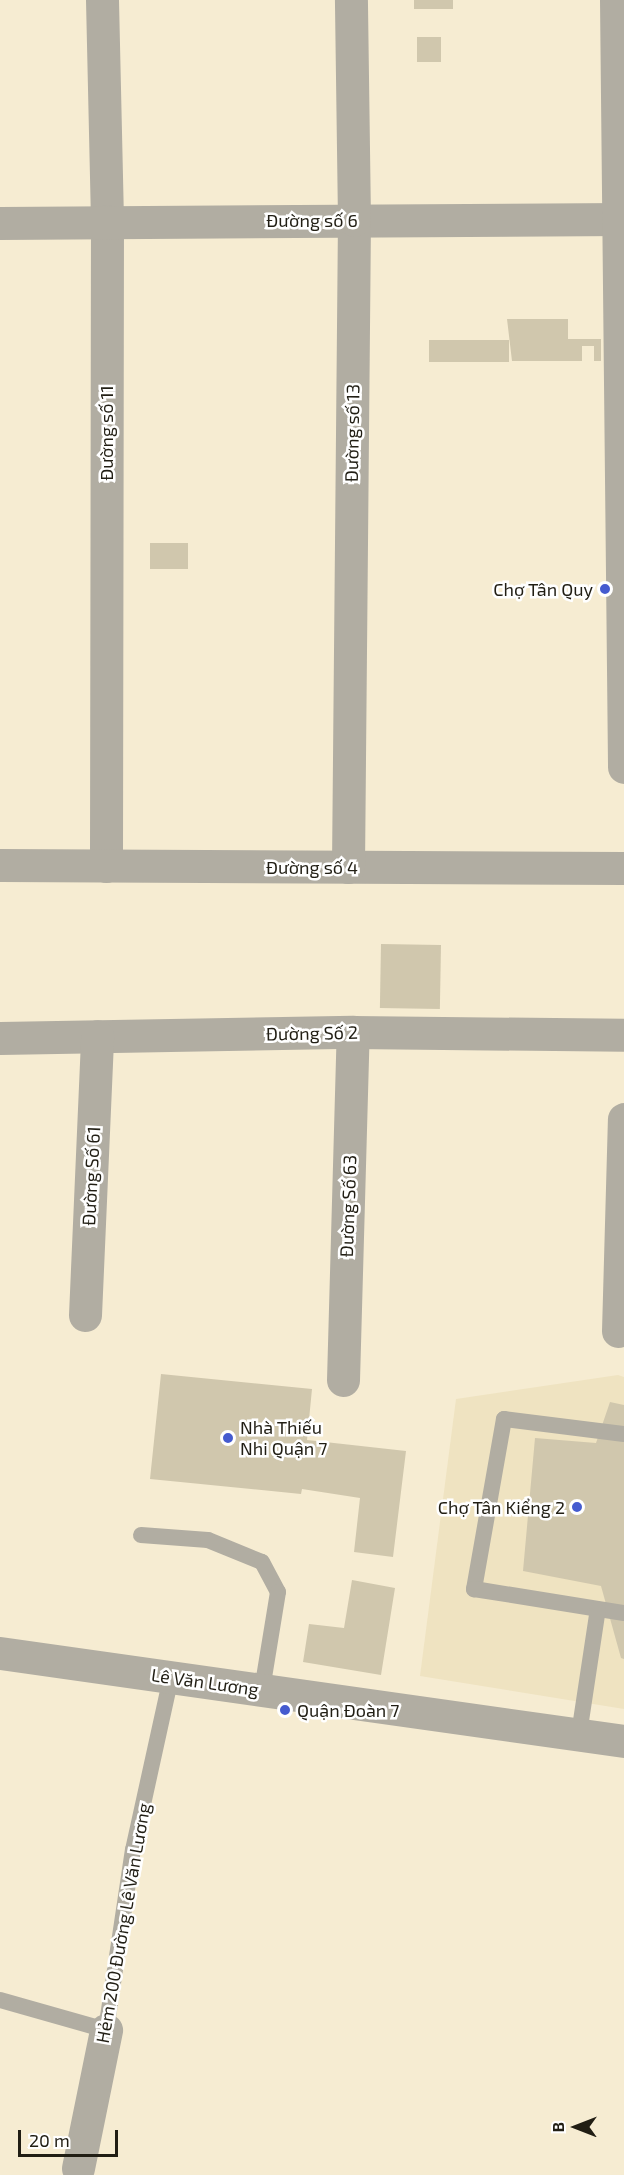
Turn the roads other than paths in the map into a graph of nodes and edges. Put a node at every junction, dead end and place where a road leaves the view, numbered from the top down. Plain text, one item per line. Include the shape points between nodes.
1 (102, 0) edge
2 (351, 0) edge
3 (616, 0) edge
4 (621, 219) edge
5 (354, 220) junction
6 (107, 221) junction
7 (0, 223) edge
8 (622, 308) edge
9 (622, 384) edge
10 (622, 458) edge
11 (623, 529) edge
12 (623, 610) edge
13 (624, 716) edge
14 (624, 767) edge
15 (0, 865) edge
16 (106, 866) junction
17 (348, 867) junction
18 (624, 868) edge
19 (353, 1032) junction
20 (624, 1035) edge
21 (97, 1036) junction
22 (0, 1038) edge
23 (624, 1119) edge
24 (85, 1315) dead end
25 (618, 1331) dead end
26 (343, 1380) dead end
27 (624, 1434) edge
28 (141, 1535) dead end
29 (598, 1609) junction
30 (624, 1613) edge
31 (0, 1653) edge
32 (171, 1677) junction
33 (261, 1690) junction
34 (579, 1734) junction
35 (624, 1741) edge
36 (0, 2000) edge
37 (106, 2030) junction
38 (78, 2168) dead end

1 - 6 street, Đường số 11
2 - 5 street, Đường số 13
3 - 4 street
4 - 5 street, Đường số 6
4 - 8 street
5 - 6 street, Đường số 6
5 - 17 street, Đường số 13
6 - 7 street, Đường số 6
6 - 16 street, Đường số 11
8 - 9 street
9 - 10 street
10 - 11 street
11 - 12 street
12 - 13 street
13 - 14 street
15 - 16 street, Đường số 4
16 - 17 street, Đường số 4
17 - 18 street, Đường số 4
19 - 20 street, Đường Số 2
19 - 21 street, Đường Số 2
19 - 26 street, Đường Số 63
21 - 22 street, Đường Số 2
21 - 24 street, Đường Số 61
23 - 25 street
27 - 29 lane via 504,1419 474,1589
28 - 33 lane via 208,1539 262,1562 278,1592
29 - 30 lane
29 - 34 lane
31 - 32 street, Lê Văn Lương
32 - 33 street, Lê Văn Lương
32 - 37 lane, Hẻm 200 Đường Lê Văn Lương via 133,1850
33 - 34 street, Lê Văn Lương
34 - 35 street, Lê Văn Lương
36 - 37 lane
37 - 38 street, Hẻm 200 Đường Lê Văn Lương

